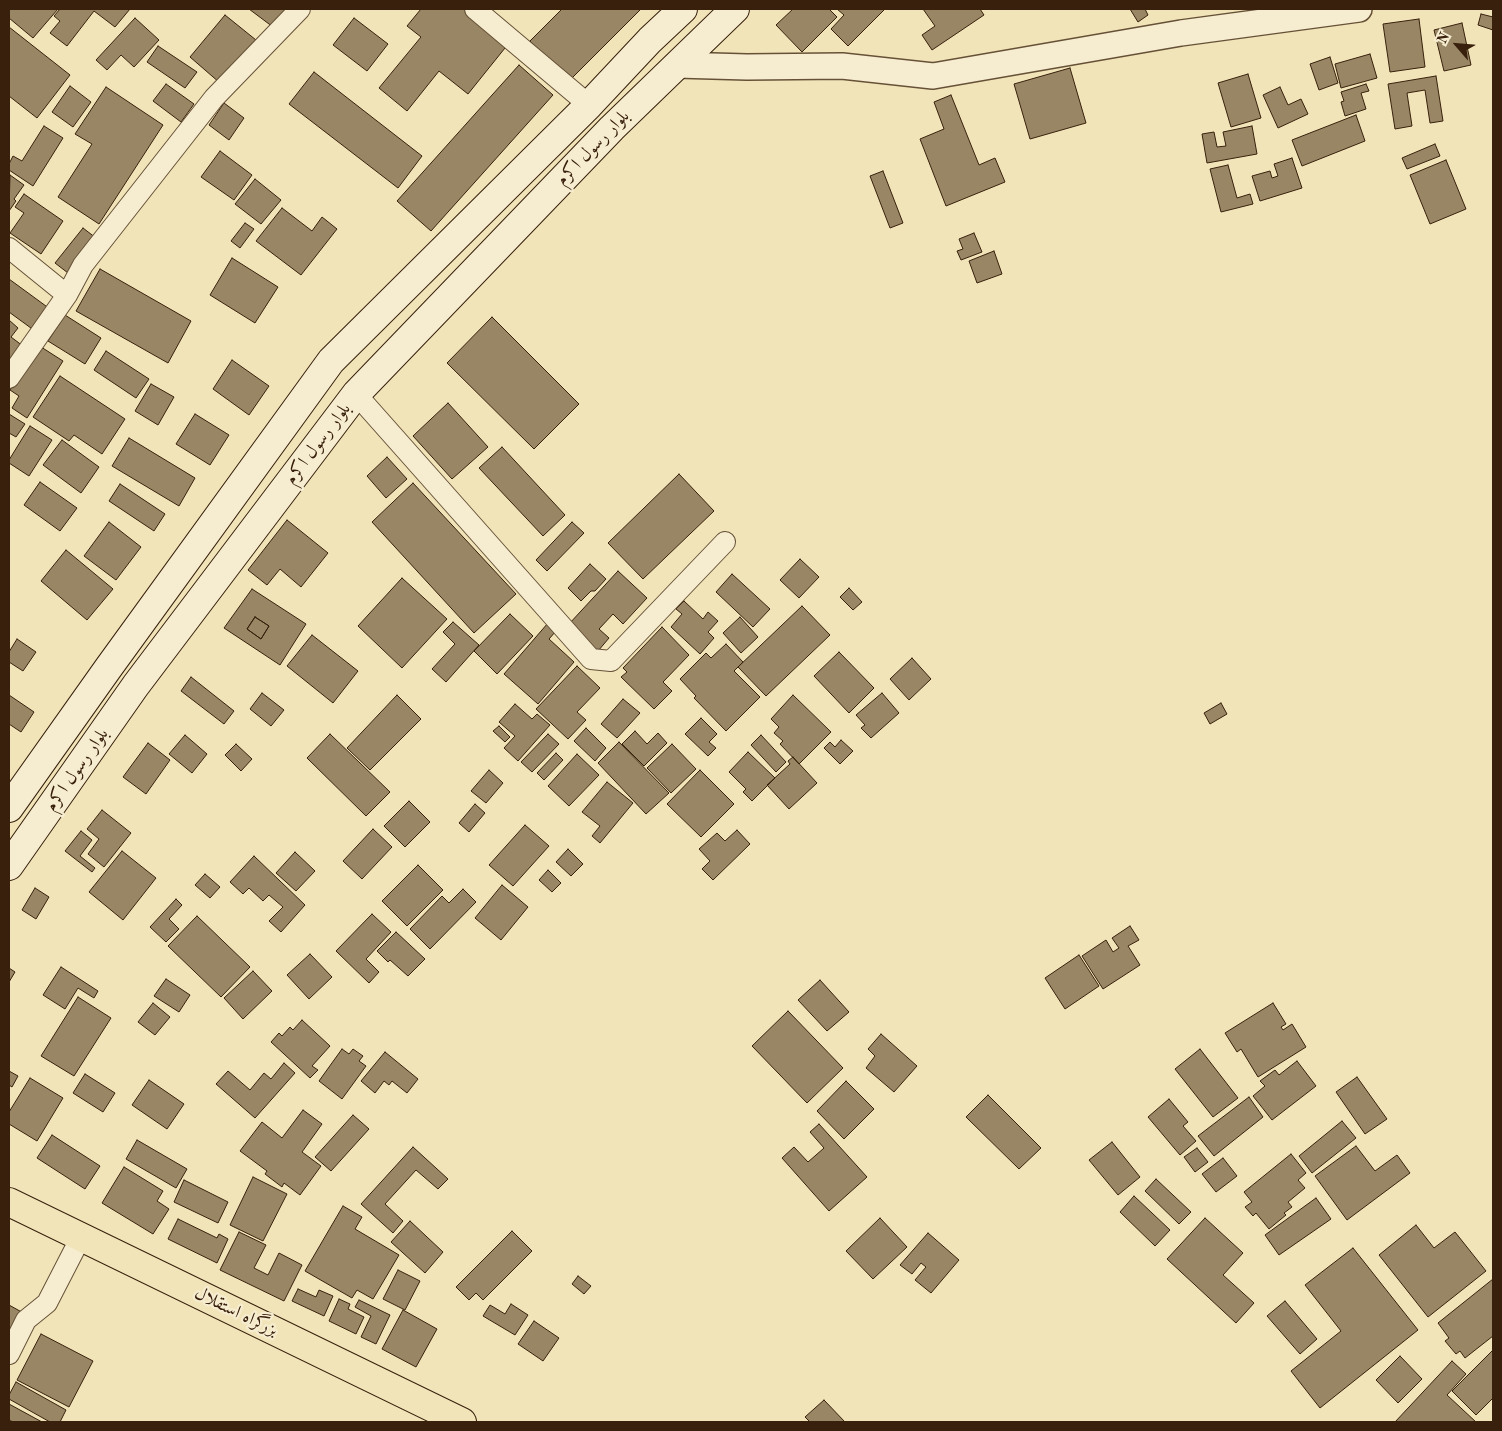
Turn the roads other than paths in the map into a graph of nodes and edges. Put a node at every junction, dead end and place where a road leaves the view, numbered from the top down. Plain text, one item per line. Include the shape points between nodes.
1 (300, 9) edge
2 (475, 9) edge
3 (683, 9) edge
4 (735, 9) edge
5 (1359, 9) edge
6 (650, 40) junction
7 (677, 65) junction
8 (590, 105) junction
9 (9, 248) edge
10 (67, 295) junction
11 (9, 378) edge
12 (356, 394) junction
13 (725, 542) dead end
14 (9, 808) edge
15 (9, 866) edge
16 (9, 1202) edge
17 (81, 1237) junction
18 (9, 1354) edge
19 (461, 1422) edge

1 - 10 street via 214,98 83,265
2 - 8 street
3 - 6 main road, بلوار رسول اکرم
4 - 7 main road, بلوار رسول اکرم
5 - 7 street via 1181,33 933,76 842,66
6 - 7 main road
6 - 8 main road, بلوار رسول اکرم
7 - 12 main road, بلوار رسول اکرم via 612,128
8 - 14 main road, بلوار رسول اکرم via 331,361
9 - 10 street
10 - 11 street
12 - 13 street via 591,659 611,661
12 - 15 main road, بلوار رسول اکرم via 136,685
16 - 17 highway, بزرگراه استقلال
17 - 18 street via 47,1303 26,1320
17 - 19 highway, بزرگراه استقلال

